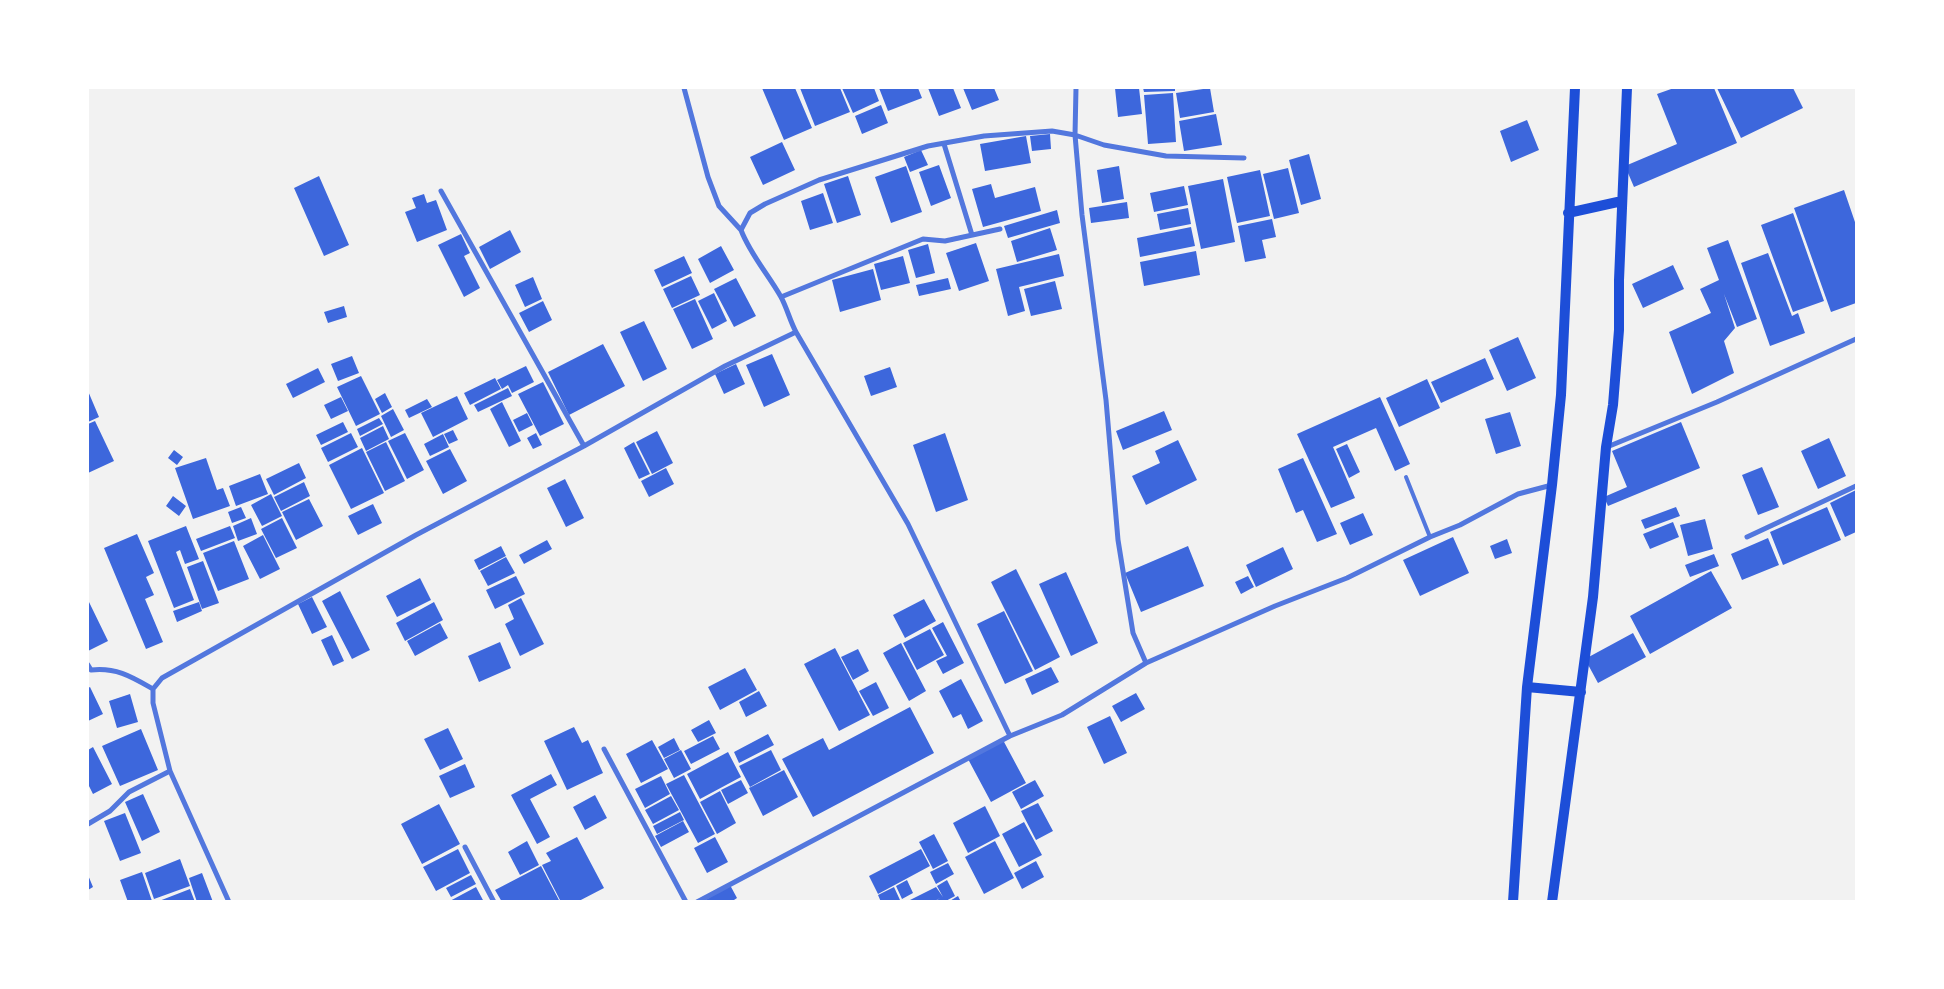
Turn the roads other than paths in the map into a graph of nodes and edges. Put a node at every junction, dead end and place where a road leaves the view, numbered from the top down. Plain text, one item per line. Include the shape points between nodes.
1 (684, 88) edge
2 (1076, 88) edge
3 (1575, 88) edge
4 (1627, 88) edge
5 (1075, 135) junction
6 (944, 144) junction
7 (1244, 158) dead end
8 (441, 190) dead end
9 (1622, 201) junction
10 (1568, 213) junction
11 (1000, 229) dead end
12 (740, 230) junction
13 (972, 235) junction
14 (781, 297) junction
15 (796, 332) junction
16 (1856, 339) edge
17 (584, 446) junction
18 (1606, 447) junction
19 (1406, 477) dead end
20 (1552, 485) junction
21 (1856, 486) edge
22 (1430, 537) junction
23 (1747, 537) dead end
24 (1146, 663) junction
25 (89, 669) edge
26 (1528, 687) junction
27 (153, 689) junction
28 (1581, 692) junction
29 (1010, 736) junction
30 (604, 749) dead end
31 (170, 771) junction
32 (88, 824) edge
33 (465, 847) dead end
34 (229, 902) edge
35 (494, 902) edge
36 (686, 902) edge
37 (697, 902) edge
38 (1512, 902) edge
39 (1552, 902) edge

1 - 12 street via 719,206
2 - 5 street
3 - 10 main road
4 - 9 main road
5 - 6 street via 1052,131 1005,134
5 - 7 street via 1104,145 1166,156
5 - 24 street via 1106,400 1118,540 1133,633
6 - 12 street via 928,146 819,180 765,204 750,214
6 - 13 street
8 - 17 street
9 - 10 main road
9 - 18 main road via 1619,330
10 - 20 main road via 1561,395
11 - 13 street
12 - 14 street
13 - 14 street via 945,241 923,239
14 - 15 street
15 - 17 street via 725,366
15 - 29 street via 908,524
16 - 18 street via 1717,402
17 - 27 street via 416,535 162,678
18 - 28 main road
19 - 22 lane
20 - 22 street via 1518,494
20 - 26 main road
21 - 23 street
22 - 24 street via 1347,578
24 - 29 street via 1062,715
25 - 27 street via 124,673
26 - 28 main road
26 - 38 main road
27 - 31 street via 153,703
28 - 39 main road
29 - 37 street
30 - 36 street
31 - 32 street via 129,792 110,811
31 - 34 street
33 - 35 street

